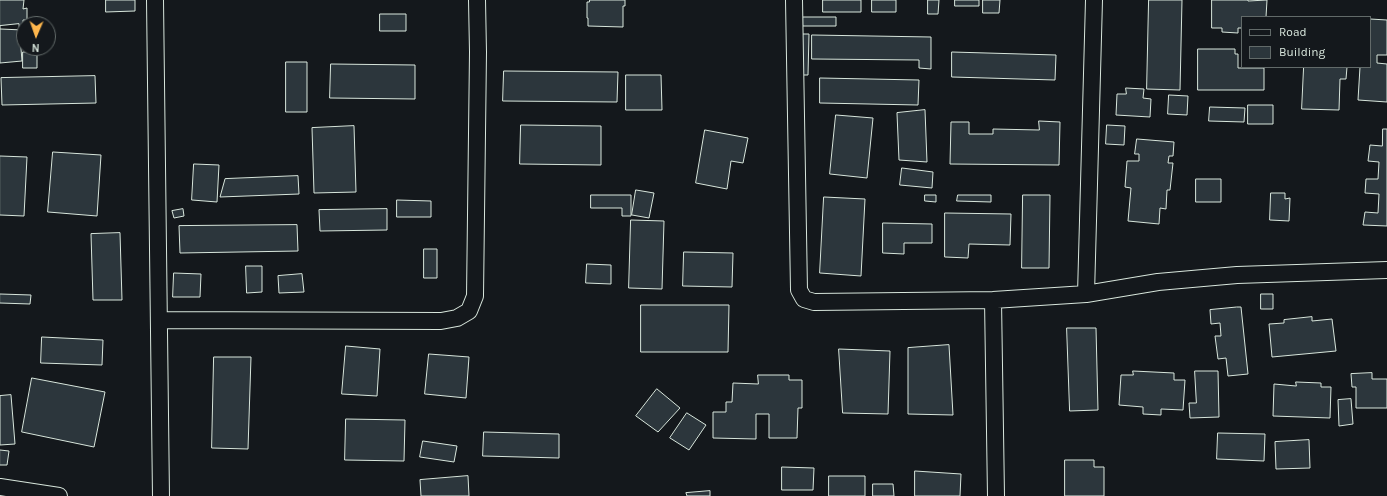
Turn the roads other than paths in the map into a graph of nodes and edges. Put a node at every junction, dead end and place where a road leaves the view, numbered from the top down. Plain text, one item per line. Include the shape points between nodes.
1 (155, 0) edge
2 (477, 0) edge
3 (794, 0) edge
4 (1094, 0) edge
5 (1387, 270) edge
6 (1086, 294) junction
7 (993, 300) junction
8 (159, 320) junction
9 (0, 487) edge
10 (59, 496) edge
11 (162, 496) edge
12 (996, 496) edge

1 - 8 street
2 - 8 street via 475,296 469,310 457,318 441,321
3 - 7 street via 799,290 804,299 814,302
4 - 6 street
5 - 6 street via 1237,275 1158,282
6 - 7 street
7 - 12 street
8 - 11 street
9 - 10 street

